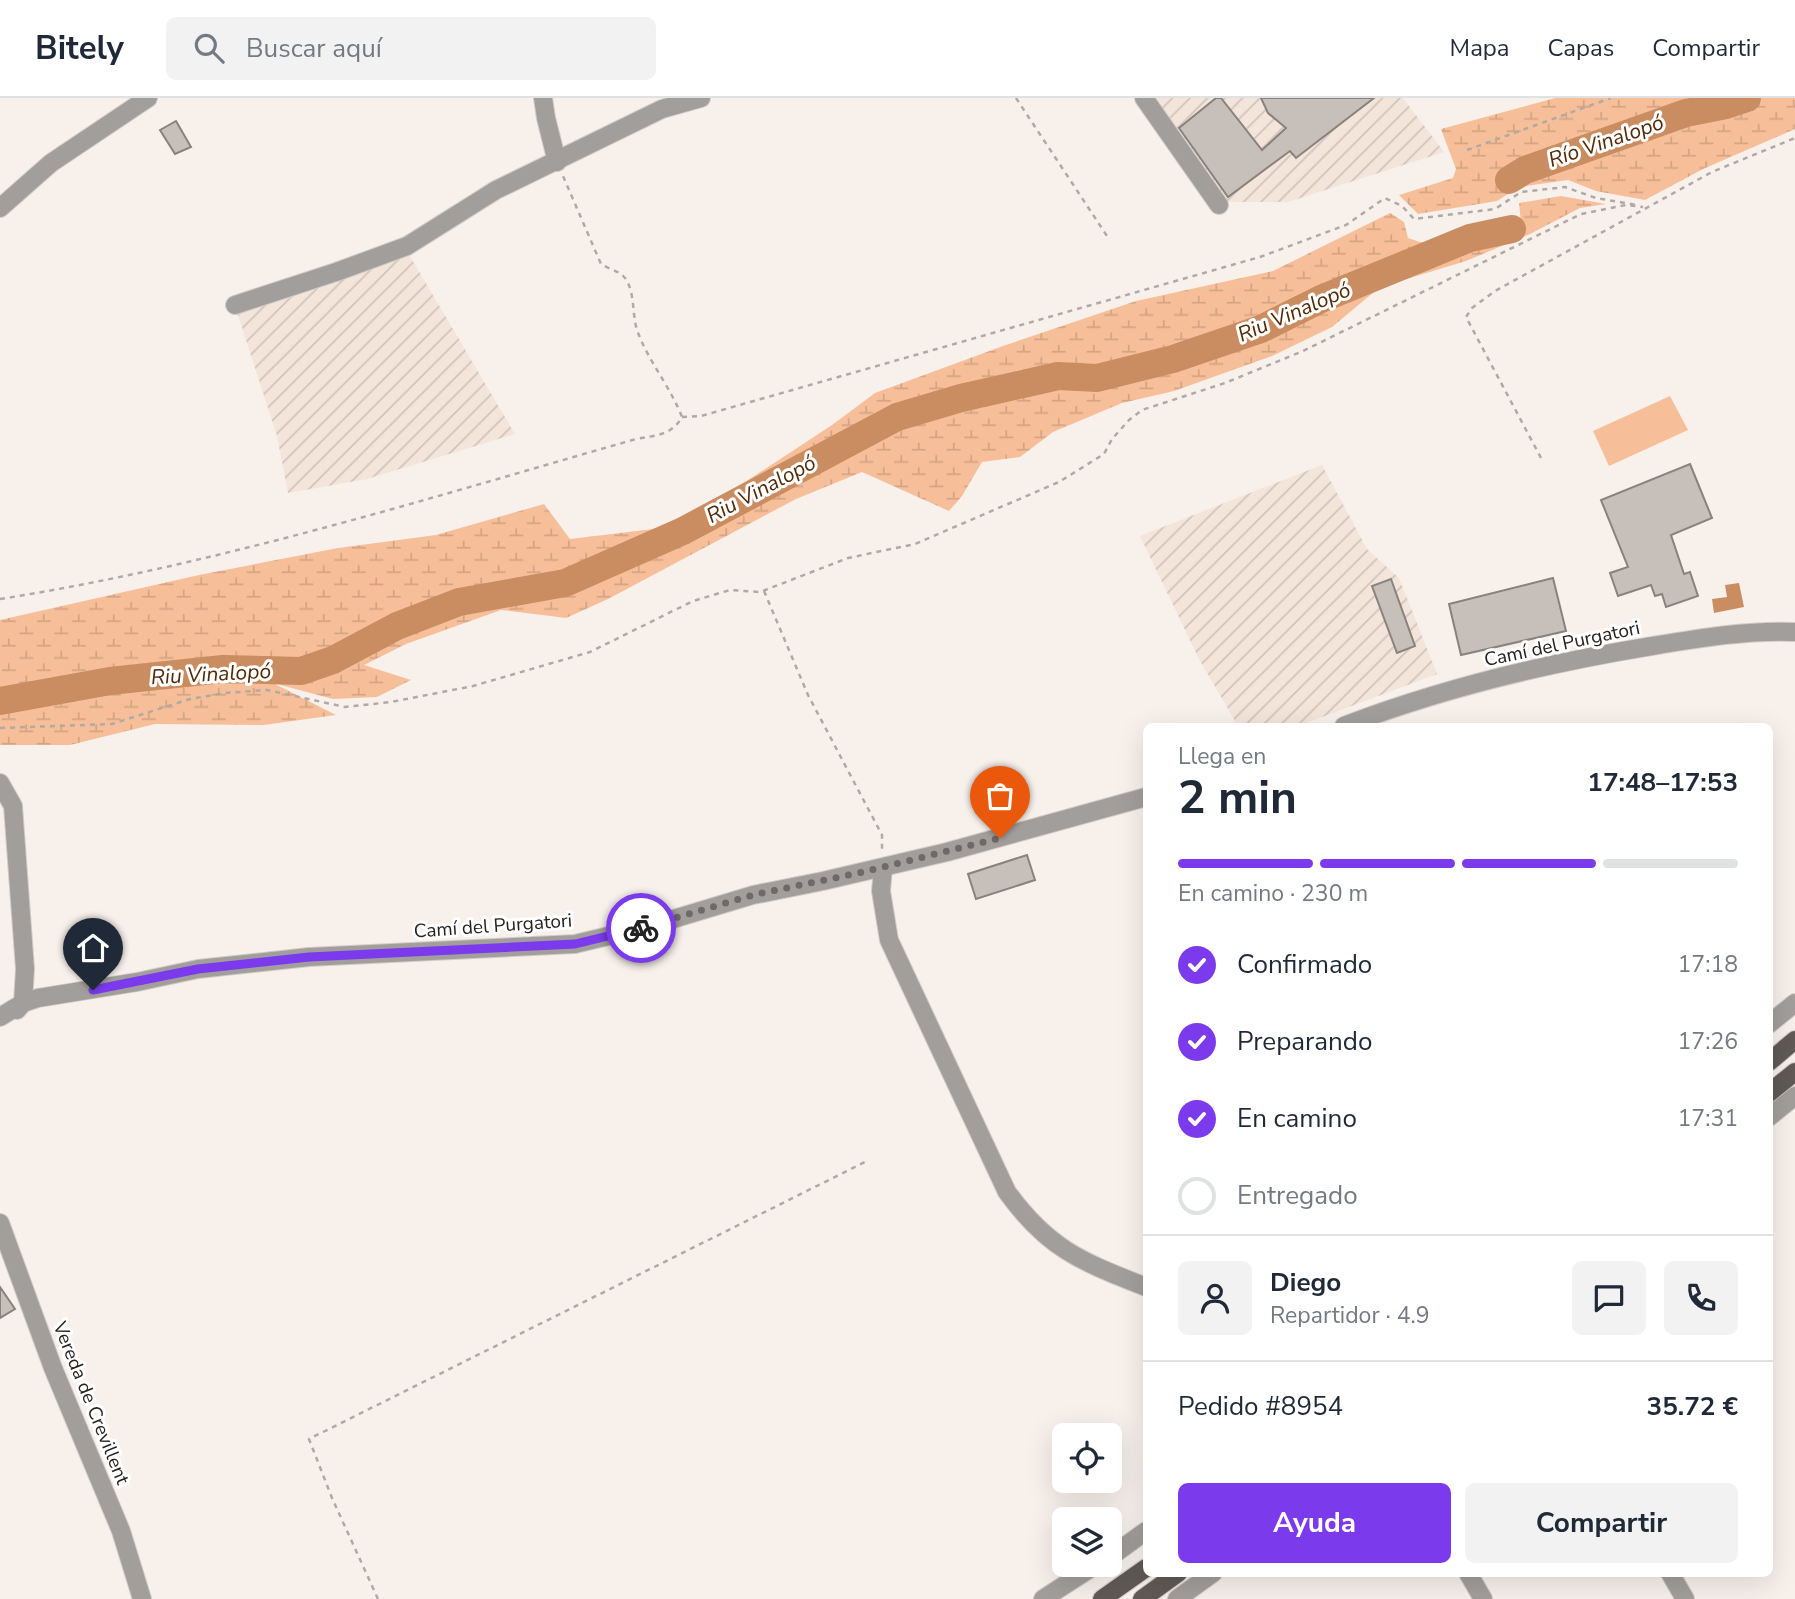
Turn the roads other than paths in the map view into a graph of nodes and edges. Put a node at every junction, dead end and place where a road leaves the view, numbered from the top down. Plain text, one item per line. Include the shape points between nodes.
1 (148, 98) edge
2 (544, 98) edge
3 (701, 98) edge
4 (1144, 98) edge
5 (557, 162) junction
6 (2, 201) edge
7 (1219, 205) dead end
8 (235, 304) dead end
9 (1795, 632) edge
10 (1352, 723) edge
11 (0, 783) edge
12 (1143, 798) edge
13 (883, 867) junction
14 (23, 1003) junction
15 (1795, 1003) edge
16 (0, 1017) edge
17 (1773, 1021) edge
18 (0, 1028) edge
19 (1795, 1040) edge
20 (1773, 1059) edge
21 (1795, 1072) edge
22 (1773, 1090) edge
23 (1795, 1096) edge
24 (1773, 1114) edge
25 (0, 1223) edge
26 (1143, 1286) edge
27 (1143, 1533) edge
28 (1122, 1548) edge
29 (1143, 1570) edge
30 (1077, 1577) edge
31 (1172, 1577) edge
32 (1207, 1577) edge
33 (1470, 1577) edge
34 (1672, 1577) edge
35 (142, 1599) edge
36 (1043, 1599) edge
37 (1102, 1599) edge
38 (1142, 1599) edge
39 (1177, 1599) edge
40 (1483, 1599) edge
41 (1685, 1599) edge

1 - 6 street
2 - 5 street
3 - 5 street via 662,109
4 - 7 street
5 - 8 street via 496,190 407,246
9 - 10 street, Camí del Purgatori via 1726,634 1600,654 1494,679
11 - 14 street via 13,806 25,969
12 - 13 street, Camí del Purgatori
13 - 14 street, Camí del Purgatori via 753,895 575,944 309,957 212,968
13 - 26 street via 881,891 889,940 1007,1192 1026,1219 1054,1244 1084,1262
14 - 16 street, Camí del Purgatori
14 - 18 street
15 - 17 street
19 - 20 main road
21 - 22 main road
23 - 24 street
25 - 35 street, Vereda de Crevillent via 53,1368 121,1531
27 - 28 street
29 - 37 main road
30 - 36 street
31 - 38 main road
32 - 39 street
33 - 40 street
34 - 41 street

